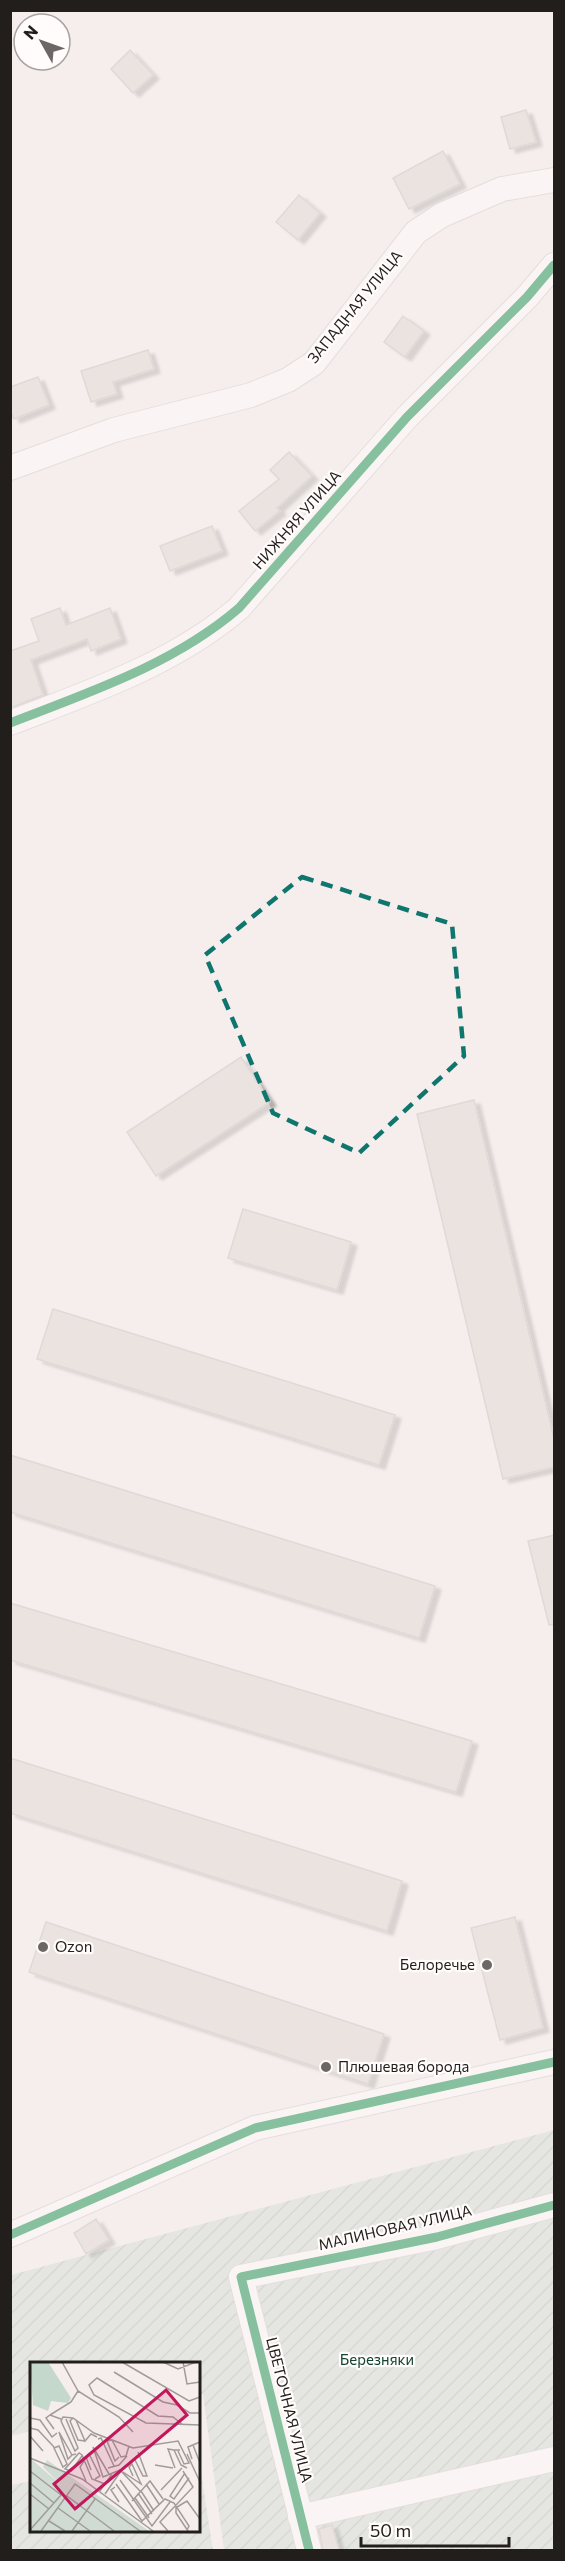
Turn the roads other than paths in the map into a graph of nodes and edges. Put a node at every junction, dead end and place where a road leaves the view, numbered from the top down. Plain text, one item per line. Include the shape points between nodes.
1 (555, 180) edge
2 (555, 265) edge
3 (10, 468) edge
4 (10, 723) edge
5 (555, 2062) edge
6 (555, 2205) edge
7 (10, 2235) edge
8 (241, 2277) joint
9 (555, 2459) edge
10 (300, 2517) junction
11 (309, 2550) edge

1 - 3 street, ЗАПАДНАЯ УЛИЦА via 502,189 442,215 416,232 314,363 288,380 251,395 114,430
2 - 4 street, НИЖНЯЯ УЛИЦА via 407,417 239,608 211,633 122,680
5 - 7 street via 255,2128
6 - 8 street, МАЛИНОВАЯ УЛИЦА via 436,2237
8 - 10 street, ЦВЕТОЧНАЯ УЛИЦА
9 - 10 street
10 - 11 street, ЦВЕТОЧНАЯ УЛИЦА

